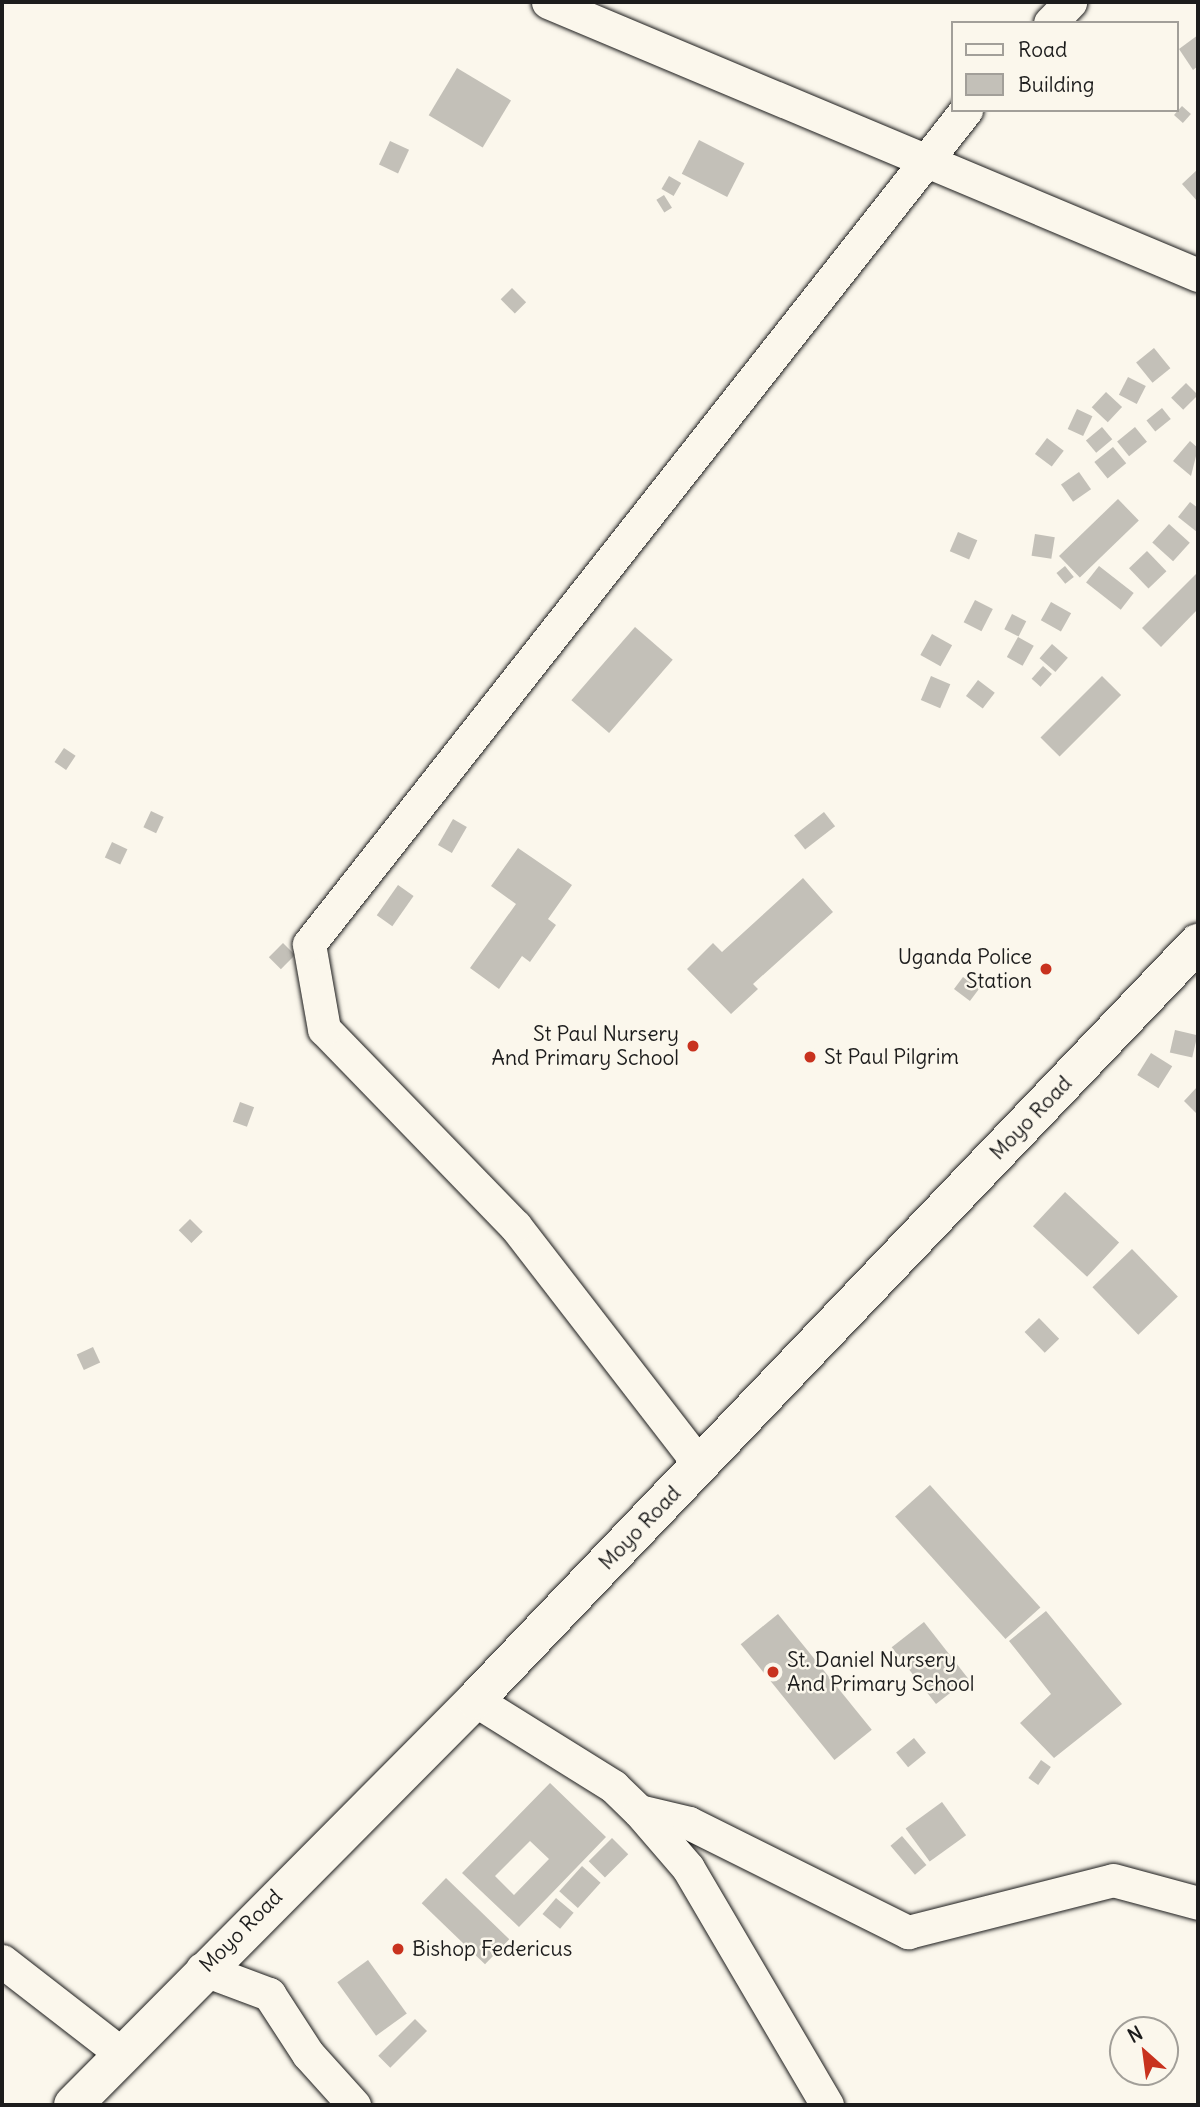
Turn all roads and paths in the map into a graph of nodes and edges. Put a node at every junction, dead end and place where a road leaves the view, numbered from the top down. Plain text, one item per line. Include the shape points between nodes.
1 (548, 2) edge
2 (1070, 2) edge
3 (1051, 21) edge
4 (964, 112) edge
5 (926, 162) junction
6 (1198, 275) edge
7 (1198, 943) edge
8 (699, 1465) junction
9 (475, 1700) junction
10 (639, 1811) junction
11 (1198, 1903) edge
12 (2, 1961) edge
13 (202, 1969) junction
14 (122, 2054) junction
15 (73, 2105) edge
16 (354, 2105) edge
17 (827, 2105) edge

1 - 5 street
2 - 3 street
4 - 5 street
5 - 6 street
5 - 8 street via 309,944 324,1029 515,1226
7 - 8 main road, Moyo Road
8 - 9 main road, Moyo Road
9 - 10 street via 613,1786
9 - 13 main road, Moyo Road
10 - 11 street via 689,1823 908,1932 1113,1880
10 - 17 street via 688,1868
12 - 14 street
13 - 14 main road, Moyo Road
13 - 16 street via 269,1994 308,2054
14 - 15 main road, Moyo Road

